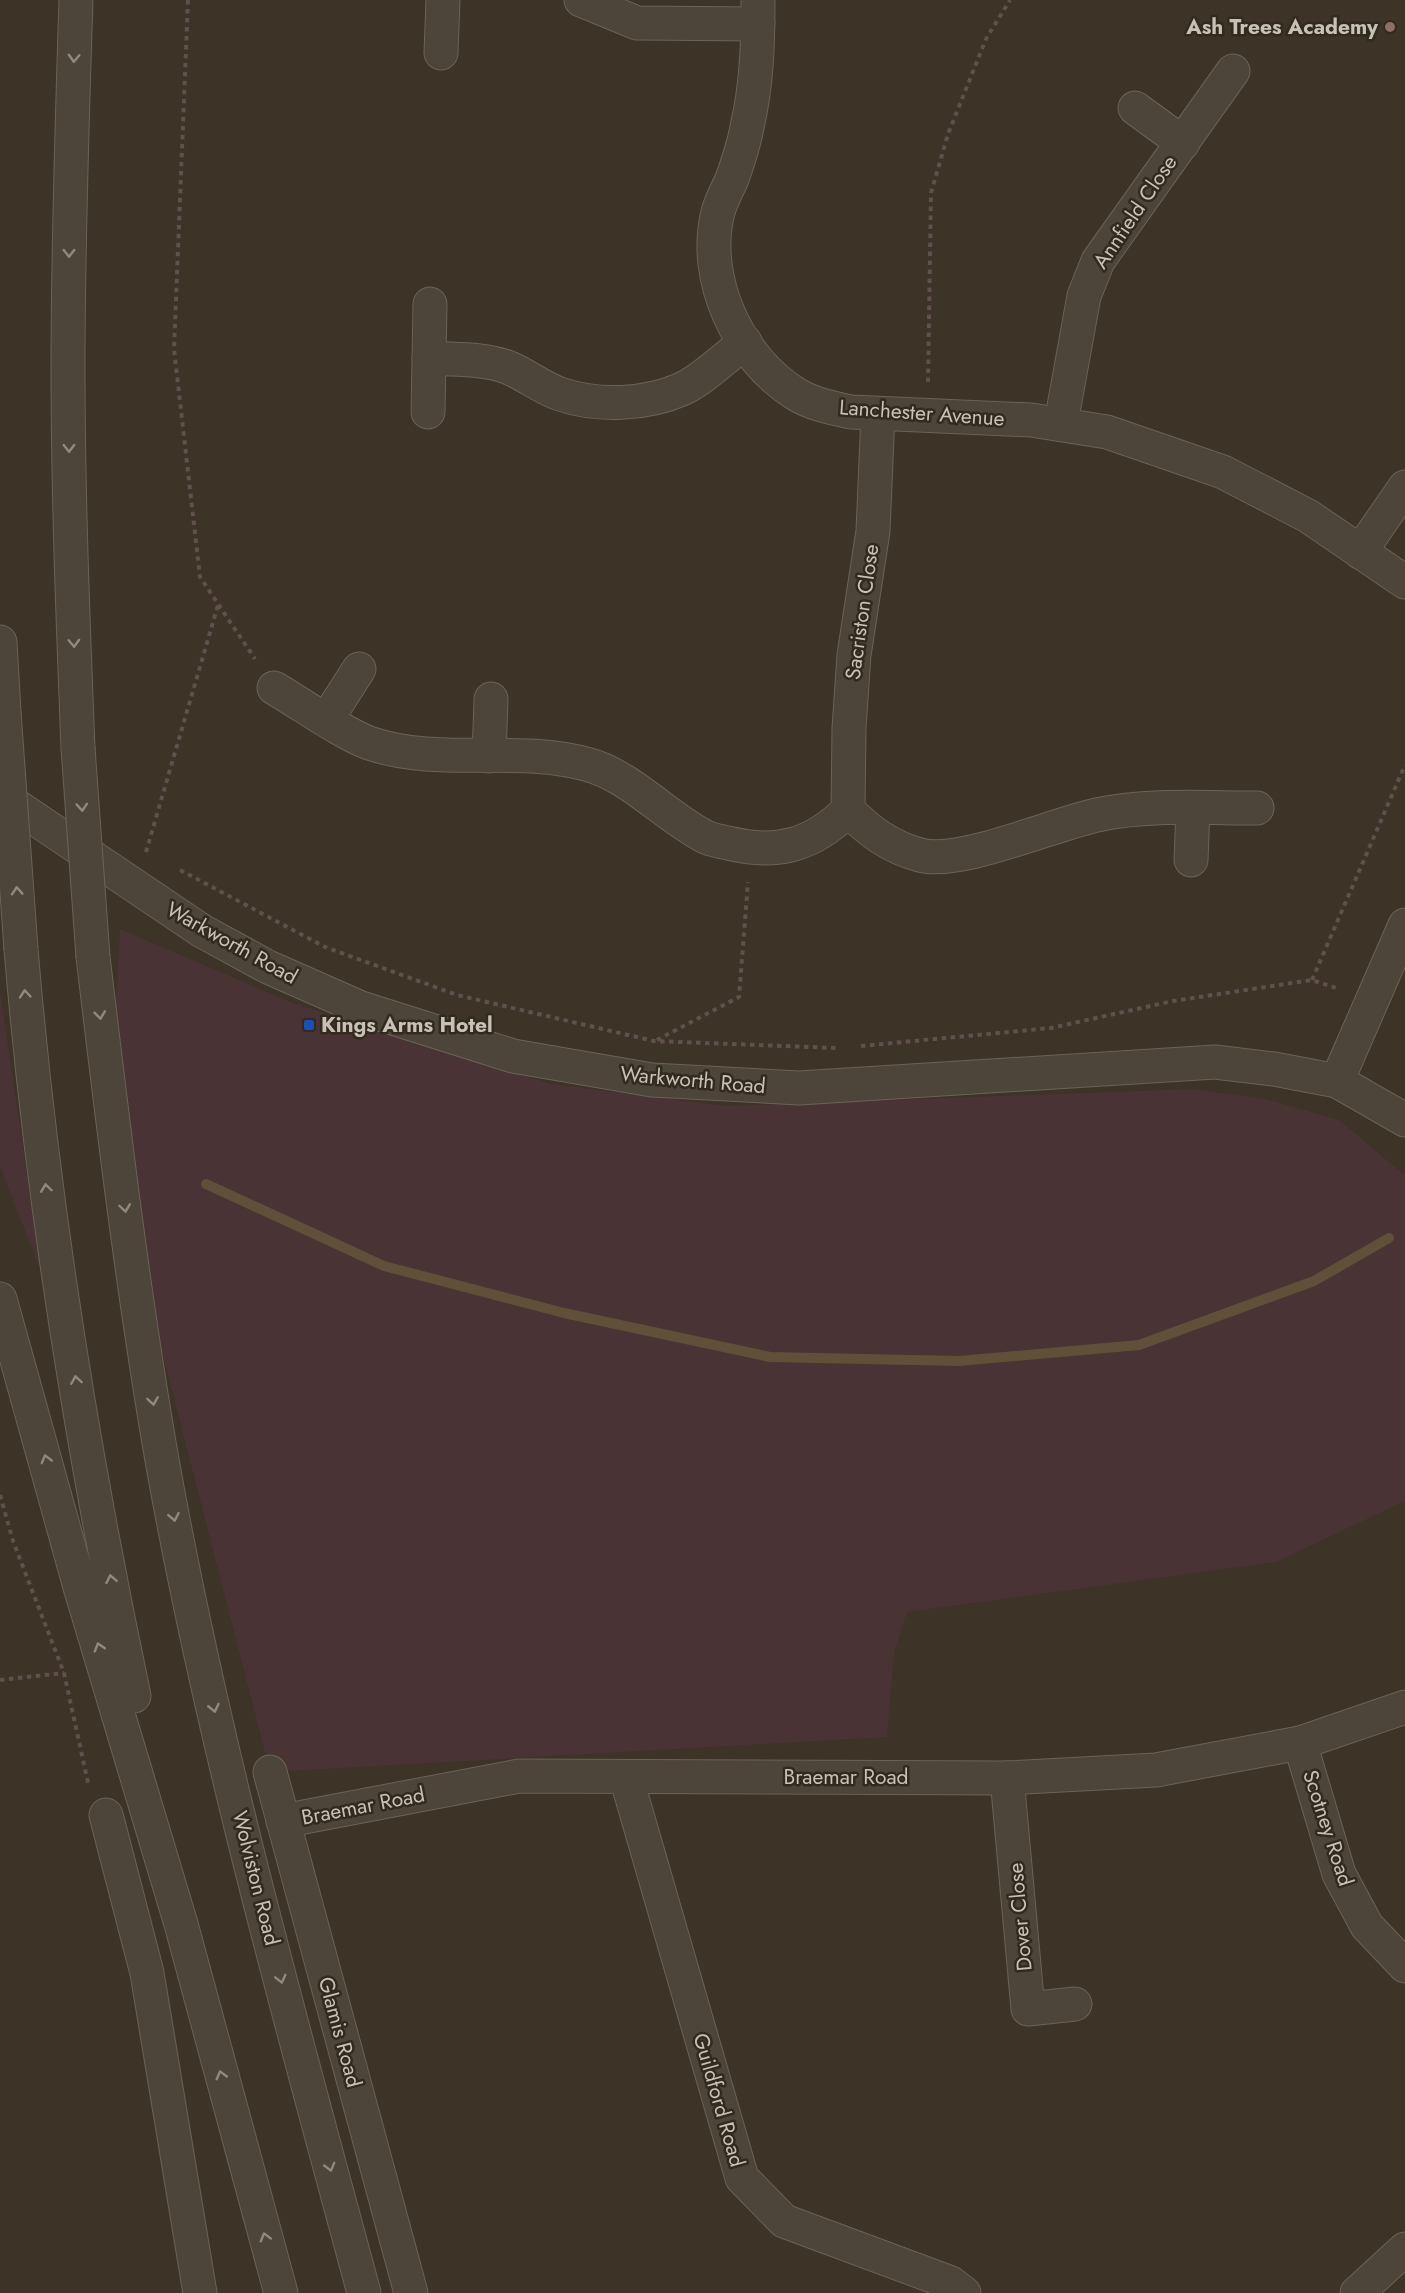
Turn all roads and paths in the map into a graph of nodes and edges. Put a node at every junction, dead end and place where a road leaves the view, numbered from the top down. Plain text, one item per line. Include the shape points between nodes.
1 (76, 0) edge
2 (188, 0) edge
3 (443, 0) edge
4 (581, 0) edge
5 (1010, 0) edge
6 (758, 12) edge
7 (441, 53) dead end
8 (1233, 71) dead end
9 (1136, 108) dead end
10 (1183, 143) junction
11 (430, 304) dead end
12 (745, 342) junction
13 (429, 358) junction
14 (428, 412) dead end
15 (878, 414) junction
16 (928, 416) junction
17 (1061, 423) junction
18 (1405, 487) edge
19 (1360, 552) junction
20 (1405, 582) edge
21 (218, 605) junction
22 (0, 642) edge
23 (359, 669) dead end
24 (274, 688) joint
25 (490, 699) dead end
26 (327, 719) junction
27 (489, 756) junction
28 (1405, 765) edge
29 (0, 795) edge
30 (1193, 808) junction
31 (1257, 808) dead end
32 (848, 810) junction
33 (135, 848) dead end
34 (750, 849) junction
35 (146, 852) junction
36 (156, 858) dead end
37 (1191, 860) dead end
38 (177, 869) dead end
39 (1405, 925) edge
40 (1312, 980) junction
41 (1373, 1000) junction
42 (654, 1041) junction
43 (852, 1047) dead end
44 (840, 1048) dead end
45 (1337, 1081) junction
46 (1405, 1120) edge
47 (0, 1299) edge
48 (0, 1495) edge
49 (64, 1673) junction
50 (0, 1680) edge
51 (1405, 1707) edge
52 (1300, 1743) junction
53 (270, 1772) dead end
54 (626, 1777) junction
55 (1007, 1778) junction
56 (106, 1815) joint
57 (283, 1821) junction
58 (182, 1924) junction
59 (1405, 1966) edge
60 (1076, 2004) dead end
61 (1405, 2249) edge
62 (200, 2293) edge
63 (281, 2293) edge
64 (364, 2293) edge
65 (411, 2293) edge
66 (964, 2293) edge
67 (1357, 2293) edge

1 -> 64 street, Wolviston Road, bridge via 69,234 70,537 78,748 93,957 110,1100 162,1460 207,1679
2 - 21 path via 174,349 200,577
3 - 7 street
4 - 6 street via 637,23
5 - 16 path via 986,39 948,134 931,193
6 - 12 street, Lanchester Avenue via 758,71 747,128 718,213 714,253 721,292 731,320
8 - 10 street, Annfield Close
9 - 10 street, Annfield Close
10 - 17 street, Annfield Close via 1098,261 1084,296
11 - 13 street
12 - 13 street via 683,389 621,402 588,401 558,394 505,367
12 - 15 street, Lanchester Avenue via 764,370 796,394 825,407
13 - 14 street
15 - 16 street, Lanchester Avenue
15 - 32 street, Sacriston Close via 873,531 854,655
16 - 17 street, Lanchester Avenue
17 - 19 street, Lanchester Avenue via 1107,432 1223,472 1308,516
18 - 19 street
19 - 20 street, Lanchester Avenue
21 - 24 path
21 - 35 path
58 -> 22 street, bridge via 93,1480 41,1150 21,949
23 - 26 street
24 - 26 street
25 - 27 street
26 - 27 street via 368,742 411,752
27 - 34 street via 549,757 588,764 615,777 704,837
28 - 40 path
29 - 45 street, Warkworth Road via 202,931 268,968 360,1008 513,1056 652,1080 799,1088 1215,1062
30 - 31 street
30 - 32 street via 1147,808 1098,815 963,854 922,856 870,832
30 - 37 street
32 - 34 street via 831,826 809,838 780,849
33 - 35 path
34 - 42 path via 739,997
35 - 36 path
38 - 42 path via 325,947 457,995
39 - 41 street
40 - 41 path
40 - 43 path via 1173,1001 1051,1028
41 - 45 street
42 - 44 path
45 - 46 street, Warkworth Road
58 -> 47 street via 80,1587
48 - 49 path via 13,1541
49 - 50 path
49 - 56 path via 92,1801
51 - 52 street, Braemar Road
52 - 55 street, Braemar Road via 1156,1770
52 - 59 street, Scotney Road via 1339,1874 1367,1926
53 - 57 street, Glamis Road
54 - 55 street, Braemar Road
54 - 57 street, Braemar Road via 519,1776
54 - 66 street, Guildford Road via 742,2178 784,2222 951,2283
55 - 60 street, Dover Close via 1028,2009
56 - 62 street via 119,1923 147,1973
57 - 65 street, Glamis Road
63 -> 58 street
61 - 67 street

